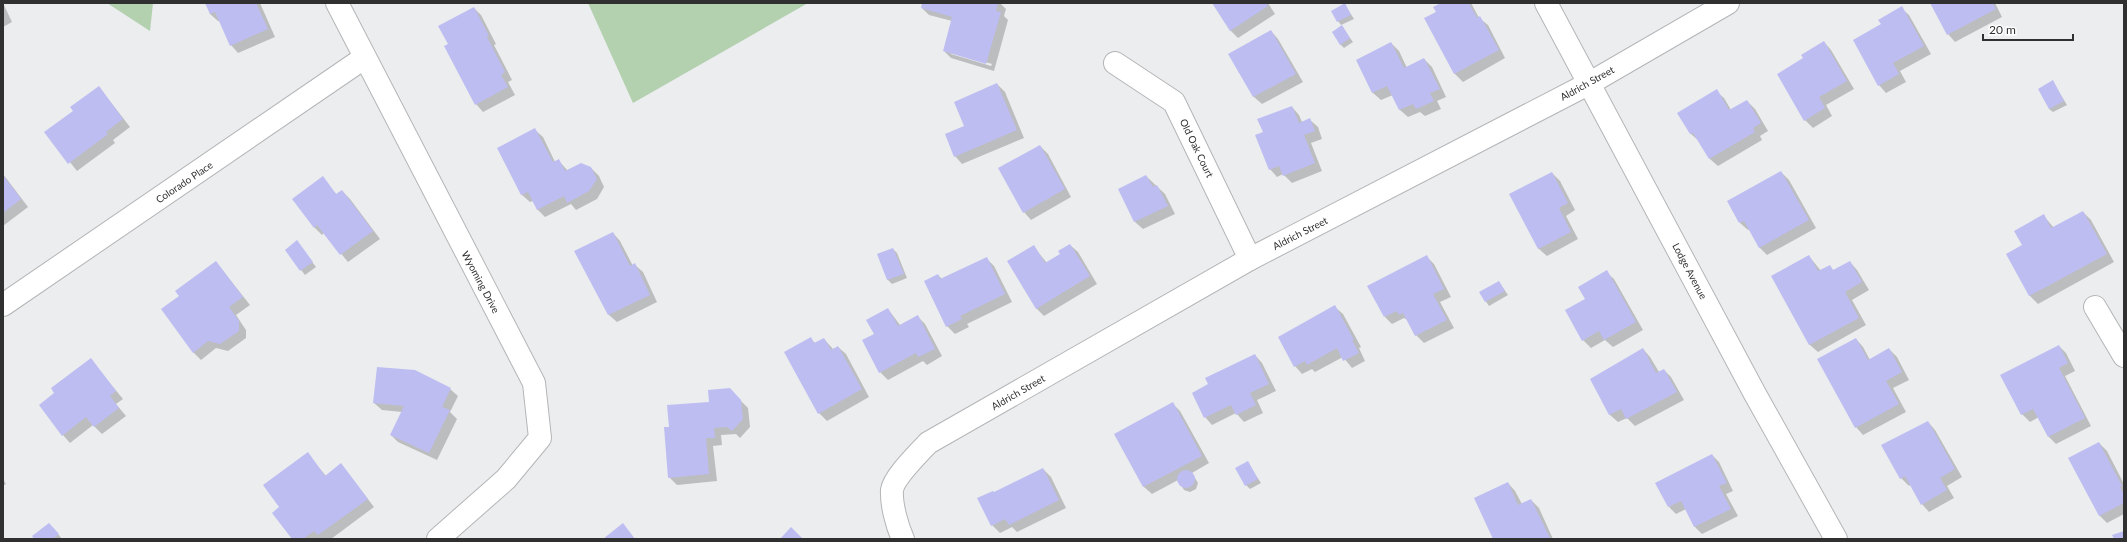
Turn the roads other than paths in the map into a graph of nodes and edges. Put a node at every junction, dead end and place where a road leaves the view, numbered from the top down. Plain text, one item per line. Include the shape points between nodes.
1 (337, 3) edge
2 (1546, 3) edge
3 (1728, 3) edge
4 (364, 58) junction
5 (1115, 63) dead end
6 (1590, 83) junction
7 (1250, 259) junction
8 (3, 305) edge
9 (2095, 307) dead end
10 (2124, 356) edge
11 (438, 539) edge
12 (903, 539) edge
13 (1836, 539) edge

1 - 4 street, Wyoming Drive
2 - 6 street, Lodge Avenue
3 - 6 street, Aldrich Street
4 - 8 street, Colorado Place
4 - 11 street, Wyoming Drive via 534,383 540,438 506,479
5 - 7 street, Old Oak Court via 1174,102
6 - 7 street, Aldrich Street
6 - 13 street, Lodge Avenue via 1755,394
7 - 12 street, Aldrich Street via 928,444 907,465 892,490 897,524
9 - 10 street

